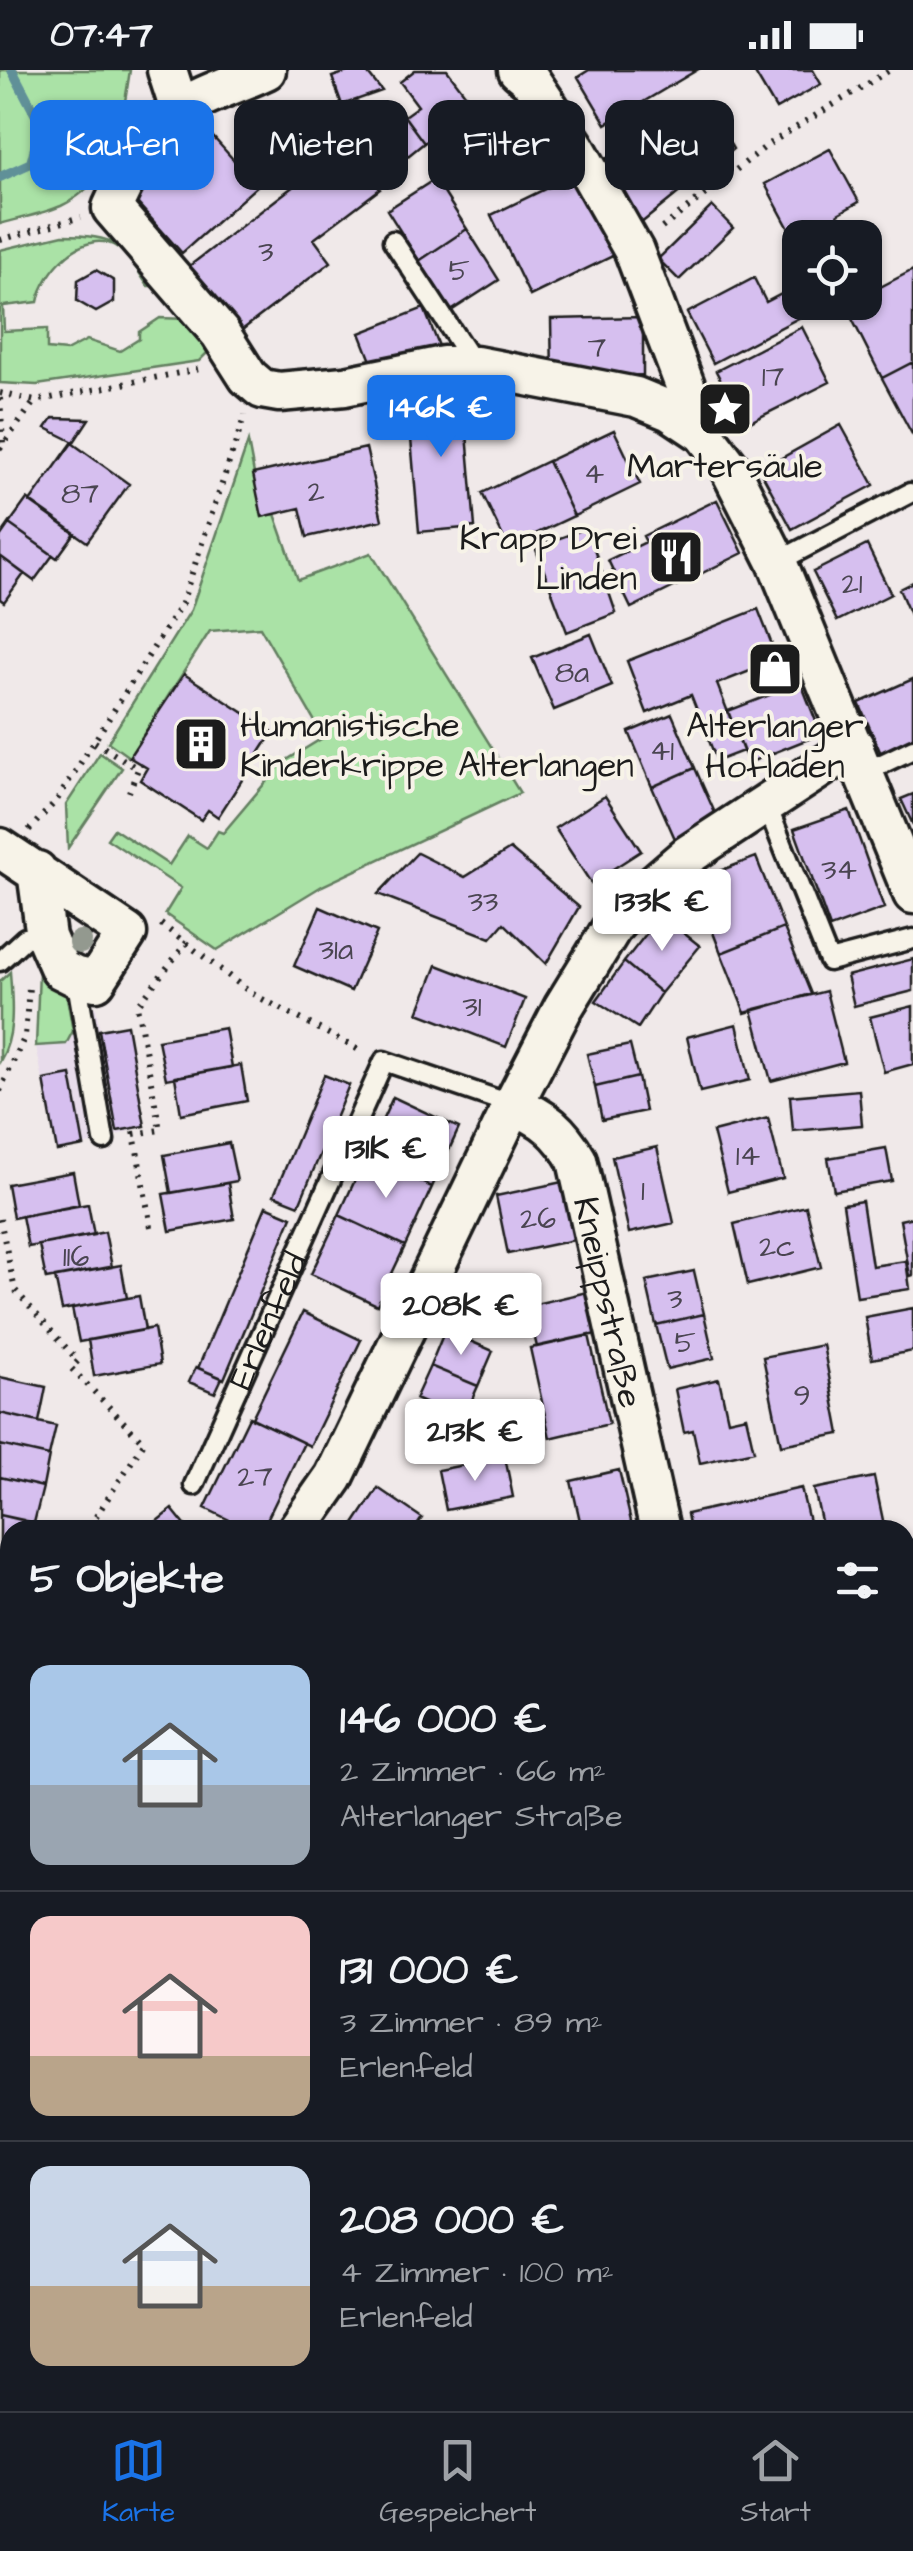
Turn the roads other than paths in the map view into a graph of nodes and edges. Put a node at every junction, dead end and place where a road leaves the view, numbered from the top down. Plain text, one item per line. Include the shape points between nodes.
1 (166, 70) edge
2 (266, 70) edge
3 (518, 70) edge
4 (176, 100) edge
5 (202, 100) edge
6 (120, 190) edge
7 (393, 241) dead end
8 (476, 366) junction
9 (703, 433) junction
10 (910, 493) dead end
11 (777, 562) junction
12 (913, 749) edge
13 (860, 759) junction
14 (767, 806) junction
15 (14, 857) edge
16 (913, 894) edge
17 (46, 937) junction
18 (913, 939) edge
19 (0, 961) edge
20 (76, 977) junction
21 (513, 1105) junction
22 (104, 1140) dead end
23 (194, 1485) dead end
24 (304, 1520) edge
25 (658, 1520) edge

1 - 4 street
2 - 5 street
3 - 9 street via 575,147 634,251
6 - 8 street via 112,208 250,376 279,392
7 - 8 lane
8 - 9 street via 636,397
9 - 11 street via 729,468
10 - 11 lane
11 - 13 street
12 - 13 lane
13 - 14 street
13 - 16 street
14 - 18 lane via 829,960
14 - 21 street via 675,865 613,926
15 - 17 street
15 - 20 street via 127,933 96,980
17 - 19 lane via 25,938
17 - 20 street via 60,969
20 - 22 lane
21 - 23 lane, Erlenfeld via 384,1061
21 - 24 street via 334,1477
21 - 25 street, Kneippstraße via 562,1133 578,1160

